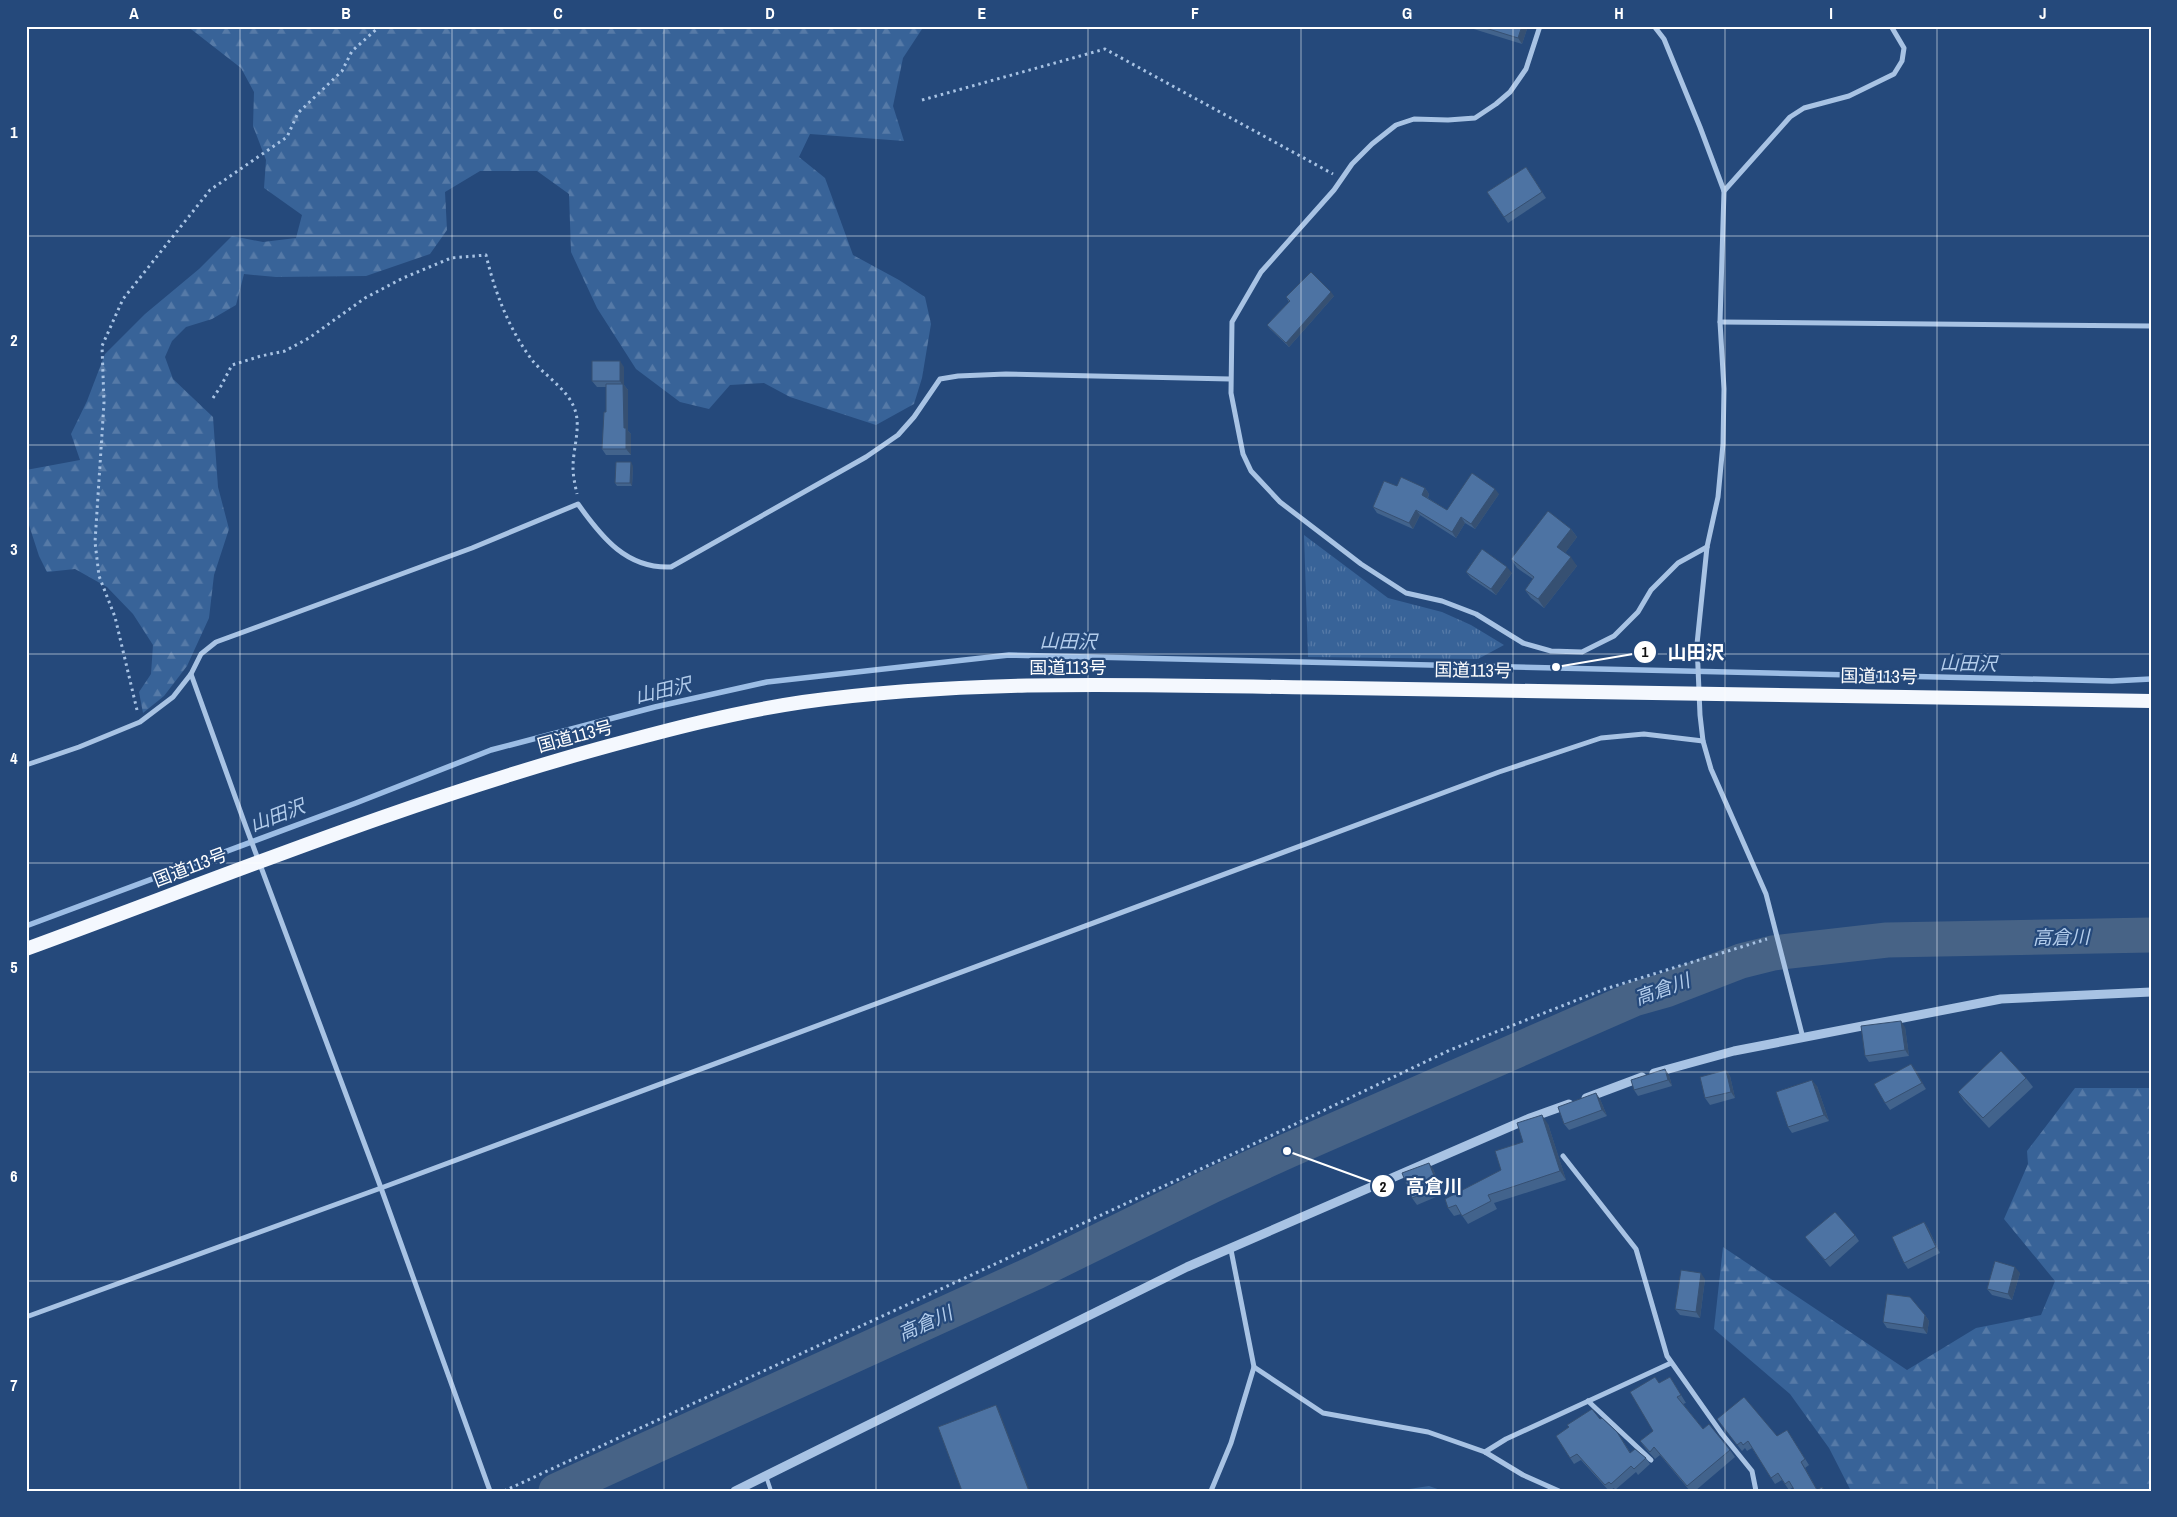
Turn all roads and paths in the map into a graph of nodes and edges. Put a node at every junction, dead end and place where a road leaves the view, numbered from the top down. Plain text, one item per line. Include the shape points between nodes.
1 (380, 26) edge
2 (1540, 26) edge
3 (1654, 26) edge
4 (1891, 26) edge
5 (922, 100) dead end
6 (1342, 179) junction
7 (1724, 191) junction
8 (1720, 322) junction
9 (2151, 326) edge
10 (1230, 379) junction
11 (212, 398) dead end
12 (578, 504) junction
13 (1707, 547) junction
14 (191, 674) junction
15 (1699, 691) junction
16 (2151, 701) edge
17 (140, 722) junction
18 (1703, 741) junction
19 (26, 765) edge
20 (260, 861) junction
21 (1777, 936) junction
22 (26, 949) edge
23 (2151, 992) edge
24 (1804, 1038) junction
25 (1563, 1156) dead end
26 (381, 1188) junction
27 (1231, 1250) junction
28 (26, 1318) edge
29 (1671, 1362) junction
30 (1254, 1367) junction
31 (1588, 1402) junction
32 (1485, 1452) junction
33 (1651, 1460) edge
34 (766, 1476) junction
35 (490, 1491) edge
36 (504, 1491) edge
37 (735, 1491) edge
38 (771, 1491) edge
39 (1211, 1491) edge
40 (1559, 1491) edge
41 (1756, 1491) edge

1 - 17 path via 352,51 342,71 298,113 287,137 210,190 123,299 102,346 104,403 97,495 97,559 99,576 115,617
2 - 6 street via 1526,69 1510,92 1496,104 1475,118 1414,119 1396,125 1372,144
3 - 7 street via 1664,39
4 - 7 street via 1904,48 1902,61 1894,74 1849,96 1804,108 1790,116
5 - 6 path via 1105,49
6 - 10 street via 1261,272 1248,292 1232,322
7 - 8 street
8 - 9 street
8 - 13 street via 1723,444 1718,497
10 - 12 street via 1006,374 940,379 898,435 866,457 671,567 656,568 634,562 615,548
10 - 13 street via 1236,430 1243,454 1251,471 1280,502 1361,564 1406,593 1442,601 1476,614 1523,643 1551,650 1582,652 1598,645 1628,623 1651,590 1678,563
11 - 12 path via 232,365 285,351 365,298 403,278 451,258 486,255 512,329 533,362 558,385 575,410 573,468
12 - 14 street via 472,548 216,642 201,654
13 - 15 street via 1697,644
14 - 17 street via 173,697
14 - 20 street
15 - 16 highway, 国道113号
15 - 18 street
15 - 20 highway, 国道113号 via 1069,684 936,688 799,703 675,728 537,765
17 - 19 street
18 - 21 street via 1711,769 1766,894
18 - 26 street via 1644,734 1601,738 1500,772
20 - 22 highway, 国道113号
20 - 26 street
21 - 24 street
21 - 36 path via 1605,989 1450,1050 1218,1161
23 - 24 street via 2001,999
24 - 27 street via 1734,1051 1647,1076 1530,1118
25 - 29 street via 1636,1249
26 - 28 street
26 - 35 street
27 - 30 street
27 - 34 street via 1178,1272
29 - 31 street
29 - 41 street via 1716,1427 1752,1470
30 - 32 street via 1323,1413 1428,1432
30 - 39 street via 1231,1442
31 - 32 street via 1506,1439
31 - 33 street
32 - 40 street via 1523,1475
34 - 37 street
34 - 38 lane

